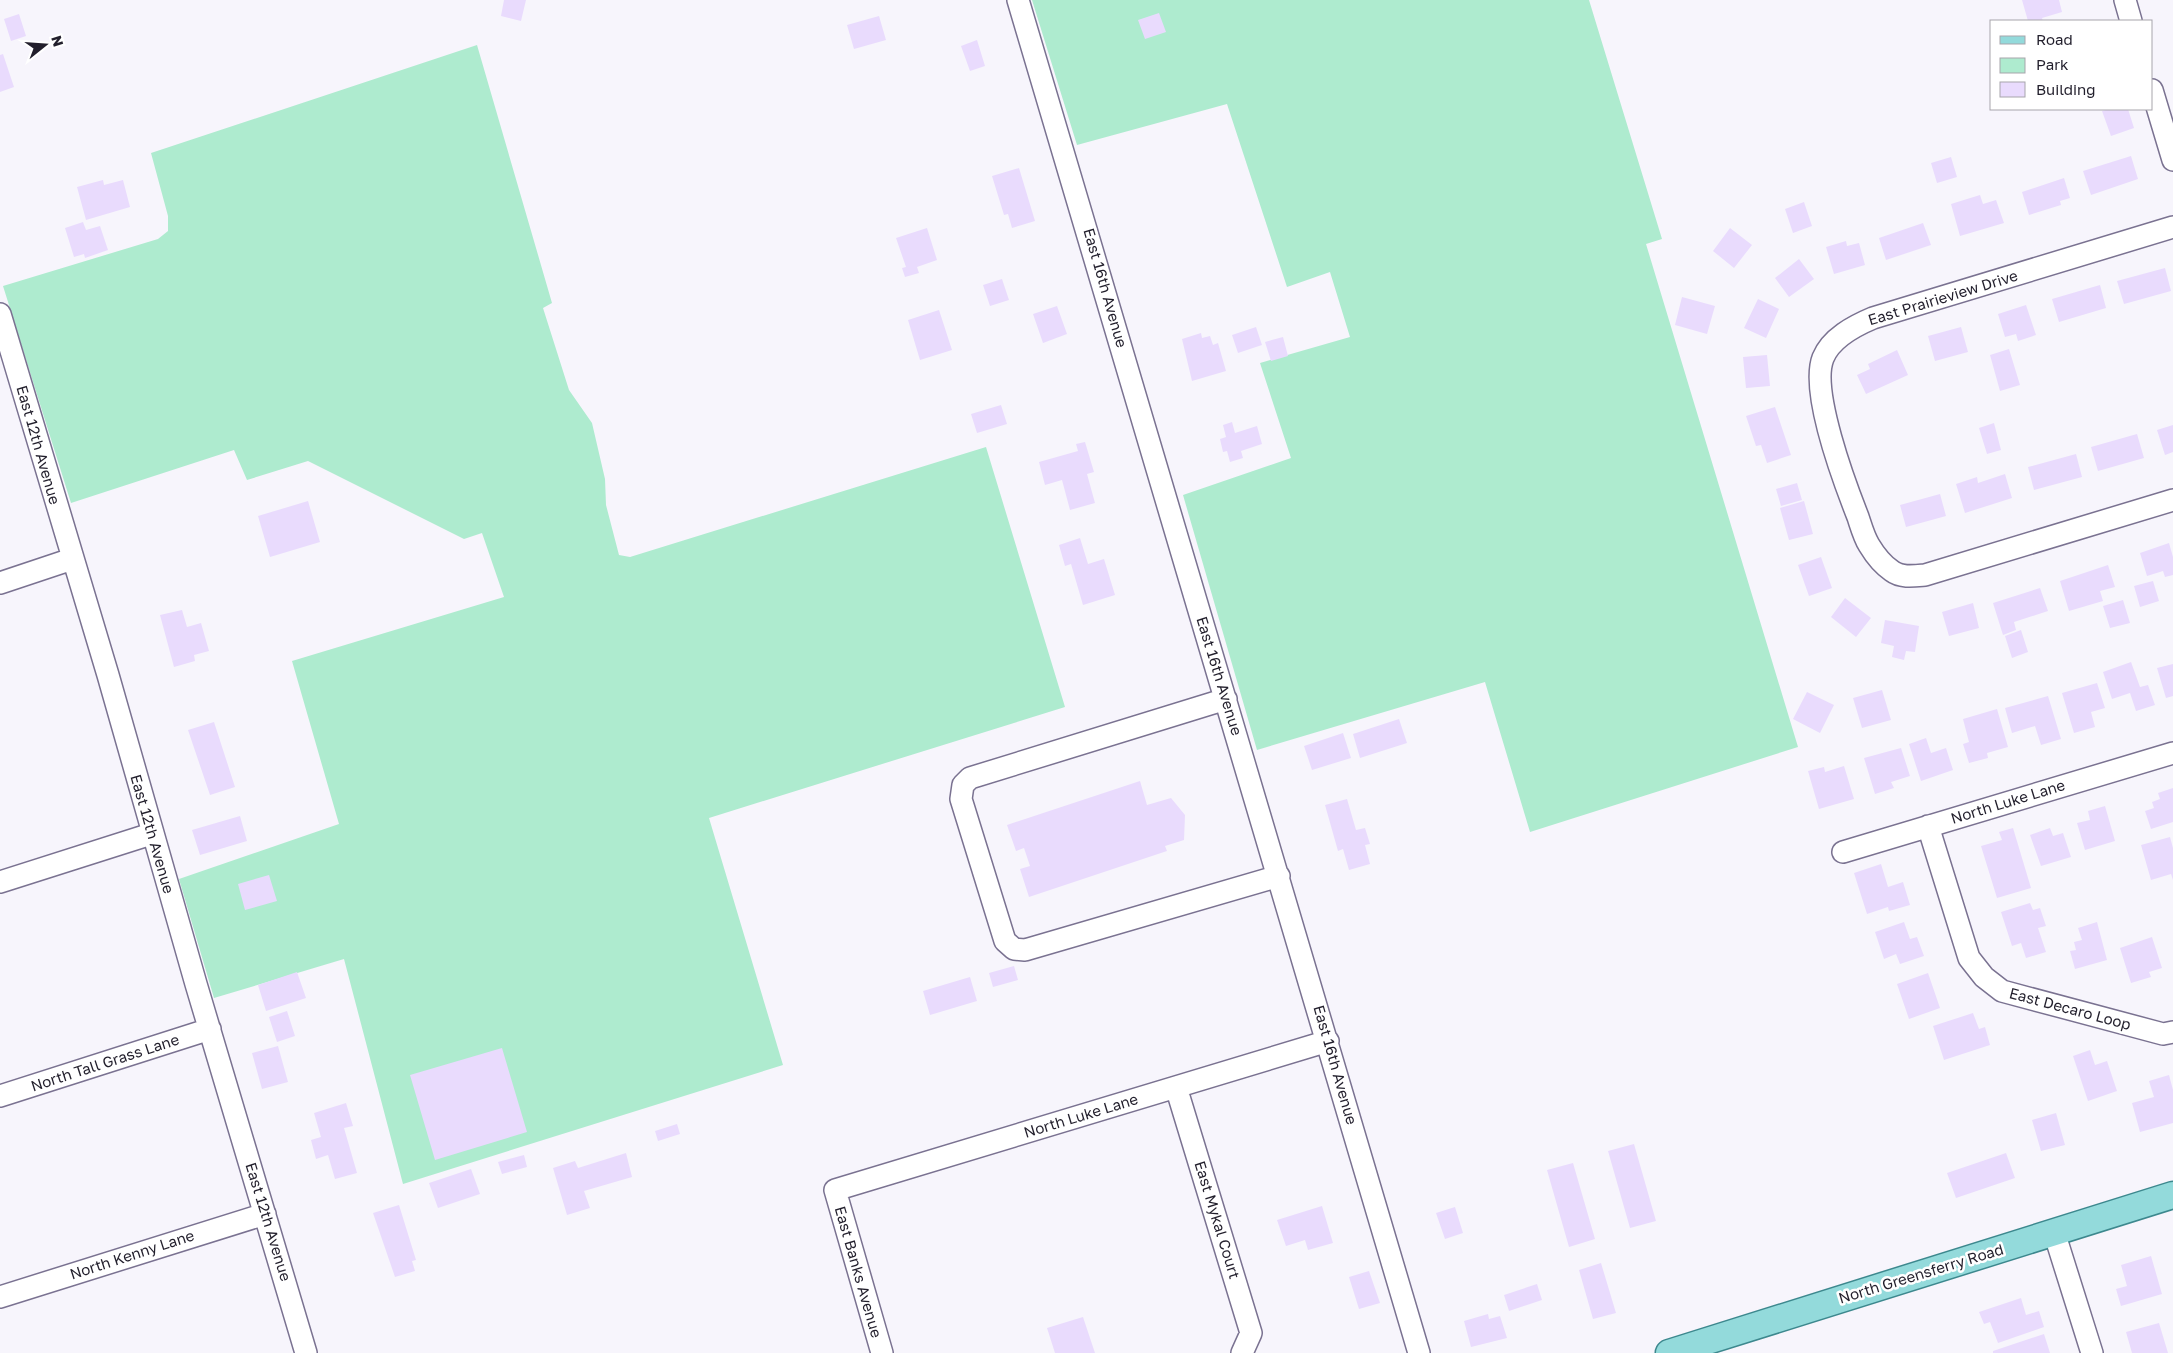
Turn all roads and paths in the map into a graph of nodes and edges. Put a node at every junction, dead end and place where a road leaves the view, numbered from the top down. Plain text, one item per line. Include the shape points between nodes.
1 (1018, 0) edge
2 (2124, 0) edge
3 (2131, 20) edge
4 (2153, 93) edge
5 (2173, 160) edge
6 (2173, 227) edge
7 (2, 325) edge
8 (2173, 500) edge
9 (72, 559) junction
10 (0, 583) edge
11 (1226, 700) junction
12 (2173, 753) edge
13 (1928, 826) junction
14 (151, 834) junction
15 (1843, 852) dead end
16 (1279, 876) junction
17 (0, 882) edge
18 (210, 1028) junction
19 (2173, 1032) edge
20 (1328, 1040) junction
21 (1176, 1087) junction
22 (0, 1096) edge
23 (835, 1190) joint
24 (2173, 1195) edge
25 (265, 1214) junction
26 (2054, 1232) junction
27 (0, 1297) edge
28 (306, 1353) edge
29 (882, 1353) edge
30 (1242, 1353) edge
31 (1419, 1353) edge
32 (1669, 1353) edge
33 (2092, 1353) edge

1 - 11 street, East 16th Avenue
2 - 3 street
4 - 5 street
6 - 8 street, East Prairieview Drive via 1873,318 1857,325 1830,348 1820,371 1829,432 1848,491 1868,544 1893,572 1909,577 1925,575
7 - 9 street, East 12th Avenue
9 - 10 street
9 - 14 street, East 12th Avenue via 108,675
11 - 16 street, East 16th Avenue
11 - 16 street via 970,778 963,784 961,799 1005,941 1014,949 1025,950
12 - 13 street, North Luke Lane
13 - 15 street, North Luke Lane
13 - 19 street, East Decaro Loop via 1969,958 1984,977 2002,991 2154,1032
14 - 17 street
14 - 18 street, East 12th Avenue
16 - 20 street, East 16th Avenue
18 - 22 street, North Tall Grass Lane
18 - 25 street, East 12th Avenue
20 - 21 street, North Luke Lane
20 - 31 street, East 16th Avenue
21 - 23 street, North Luke Lane
21 - 30 street, East Mykal Court via 1251,1333
23 - 29 street, East Banks Avenue
24 - 26 main road, North Greensferry Road
25 - 27 street, North Kenny Lane
25 - 28 street, East 12th Avenue
26 - 32 main road, North Greensferry Road
26 - 33 street

